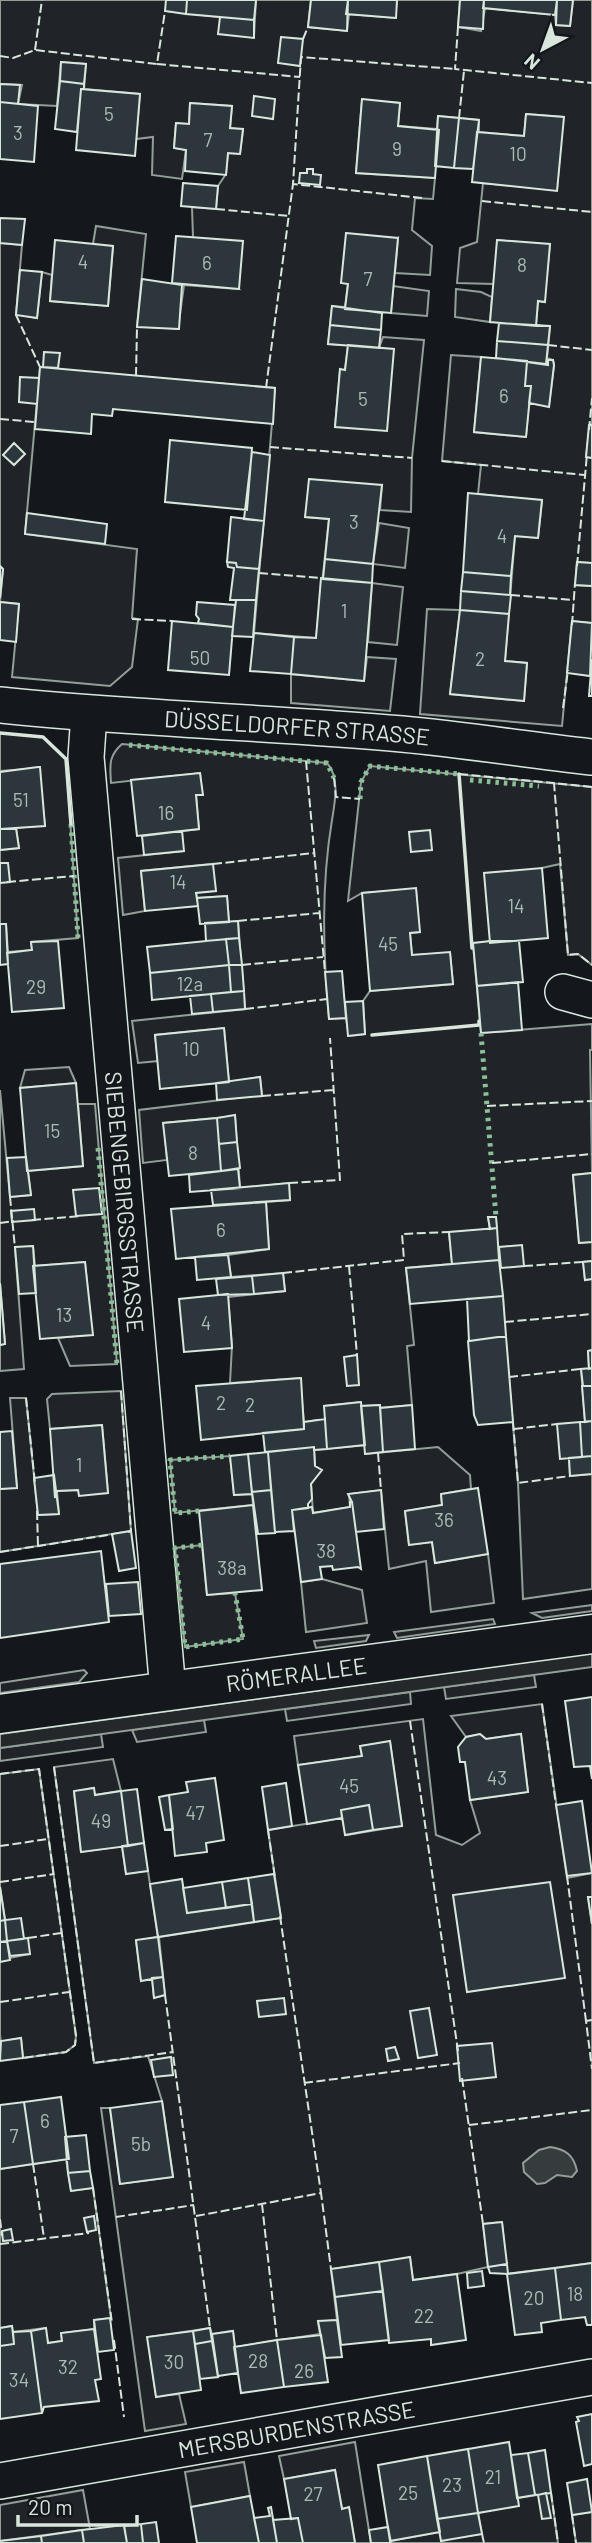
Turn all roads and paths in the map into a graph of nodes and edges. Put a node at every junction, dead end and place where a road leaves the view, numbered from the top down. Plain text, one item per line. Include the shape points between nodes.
1 (0, 705) edge
2 (89, 714) junction
3 (592, 757) edge
4 (592, 1634) edge
5 (168, 1692) junction
6 (0, 1714) edge
7 (592, 2378) edge
8 (0, 2481) edge

1 - 2 street, DÜSSELDORFER STRASSE
2 - 3 street, DÜSSELDORFER STRASSE via 403,734
2 - 5 street, SIEBENGEBIRGSSTRASSE via 86,757
4 - 5 street, RÖMERALLEE
5 - 6 street, RÖMERALLEE
7 - 8 street, MERSBURDENSTRASSE

